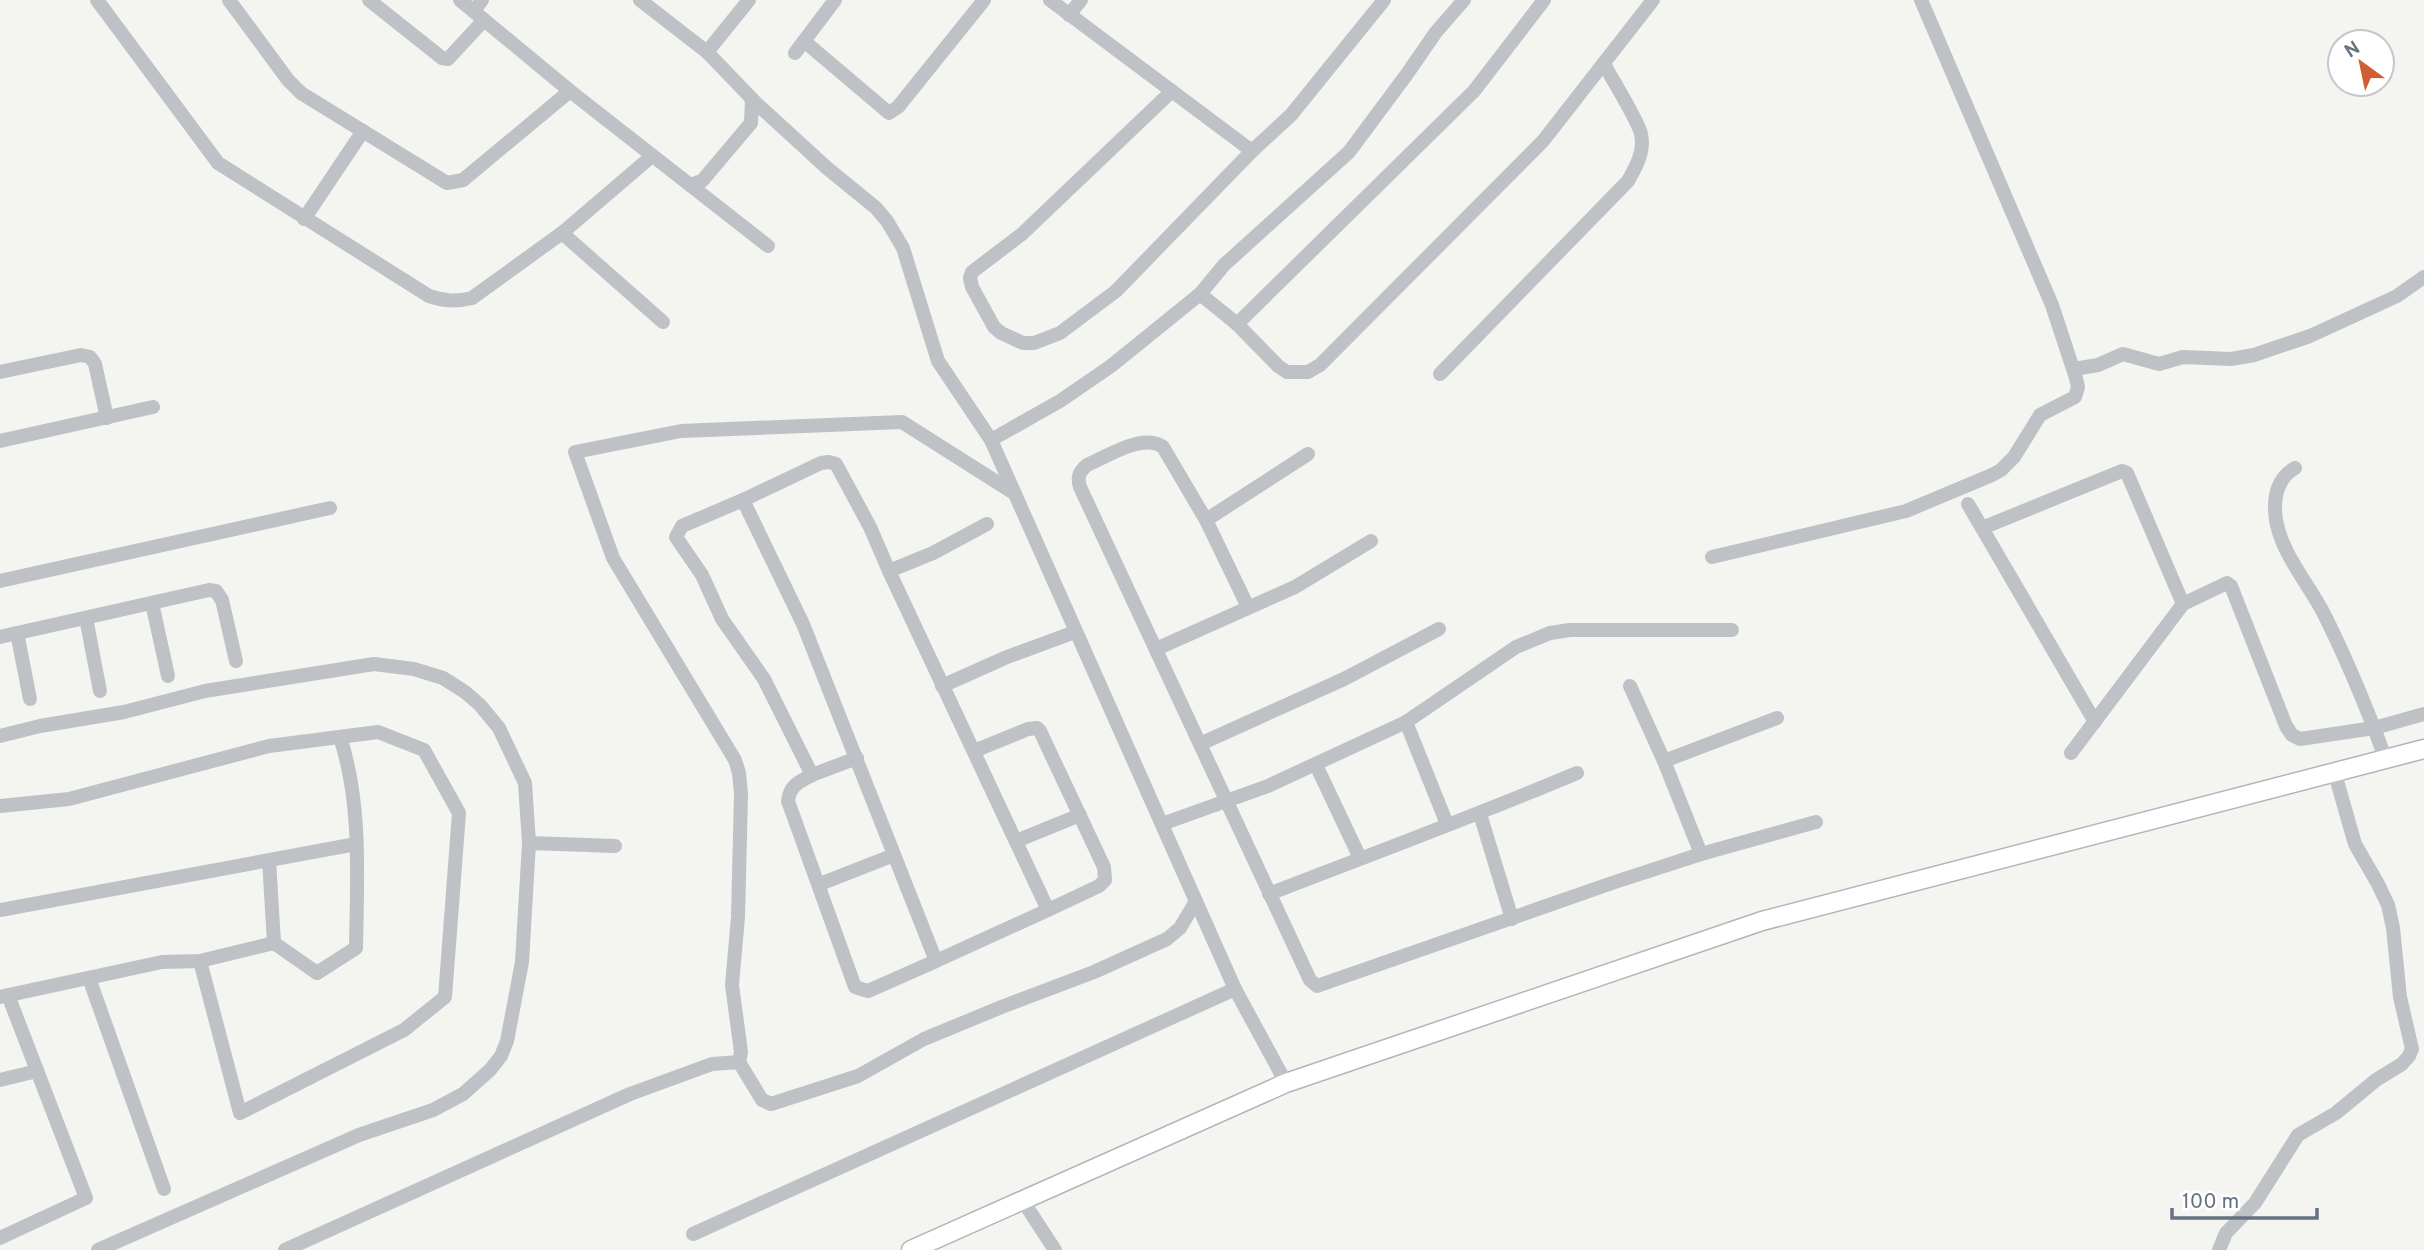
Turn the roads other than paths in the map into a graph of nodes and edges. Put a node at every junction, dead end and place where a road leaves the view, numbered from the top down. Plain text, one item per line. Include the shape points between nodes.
1 (97, 0) edge
2 (229, 0) edge
3 (369, 0) edge
4 (460, 0) edge
5 (640, 0) edge
6 (748, 0) edge
7 (835, 0) edge
8 (984, 0) edge
9 (1050, 0) edge
10 (1081, 0) edge
11 (1384, 0) edge
12 (1464, 0) edge
13 (1544, 0) edge
14 (1653, 0) edge
15 (1921, 0) edge
16 (480, 10) edge
17 (1069, 15) junction
18 (707, 52) junction
19 (1604, 64) junction
20 (570, 91) junction
21 (1172, 91) junction
22 (752, 99) junction
23 (363, 131) junction
24 (1252, 151) junction
25 (652, 156) junction
26 (690, 185) junction
27 (304, 219) junction
28 (562, 233) junction
29 (768, 246) dead end
30 (2424, 277) edge
31 (1200, 294) junction
32 (663, 322) dead end
33 (1237, 324) junction
34 (2074, 369) junction
35 (0, 372) edge
36 (1440, 374) dead end
37 (153, 407) dead end
38 (107, 418) junction
39 (991, 440) junction
40 (0, 441) edge
41 (1308, 454) dead end
42 (2295, 467) dead end
43 (1014, 493) junction
44 (743, 500) junction
45 (1968, 504) dead end
46 (330, 508) dead end
47 (1206, 520) junction
48 (987, 524) dead end
49 (1982, 528) junction
50 (1371, 541) dead end
51 (1712, 556) dead end
52 (890, 572) junction
53 (0, 581) edge
54 (152, 603) junction
55 (2183, 604) junction
56 (1248, 607) junction
57 (86, 618) junction
58 (1439, 629) dead end
59 (1732, 630) dead end
60 (1075, 632) junction
61 (17, 633) junction
62 (0, 637) edge
63 (1156, 649) junction
64 (236, 661) dead end
65 (168, 676) dead end
66 (942, 686) junction
67 (1630, 686) dead end
68 (100, 691) dead end
69 (30, 699) dead end
70 (2424, 714) edge
71 (1777, 718) dead end
72 (1406, 722) junction
73 (2095, 722) junction
74 (2374, 728) junction
75 (0, 736) edge
76 (340, 737) junction
77 (1200, 744) junction
78 (2424, 750) edge
79 (974, 751) junction
80 (2071, 753) dead end
81 (857, 758) junction
82 (2386, 760) junction
83 (1664, 761) junction
84 (1316, 765) junction
85 (1577, 773) dead end
86 (2336, 774) junction
87 (812, 775) junction
88 (1226, 802) junction
89 (0, 806) edge
90 (1479, 814) junction
91 (1080, 815) junction
92 (1816, 822) dead end
93 (1162, 824) junction
94 (1447, 824) junction
95 (1016, 841) junction
96 (529, 843) junction
97 (356, 844) junction
98 (615, 846) dead end
99 (1701, 854) junction
100 (894, 855) junction
101 (1360, 858) junction
102 (269, 860) junction
103 (820, 884) junction
104 (1269, 894) junction
105 (1196, 901) junction
106 (0, 910) edge
107 (1048, 910) junction
108 (1512, 919) junction
109 (274, 943) junction
110 (200, 961) junction
111 (936, 961) junction
112 (89, 978) junction
113 (1236, 989) junction
114 (4, 996) edge
115 (739, 1062) junction
116 (37, 1071) junction
117 (0, 1080) edge
118 (1286, 1083) junction
119 (164, 1189) dead end
120 (1023, 1201) junction
121 (693, 1234) dead end
122 (0, 1238) edge
123 (98, 1250) edge
124 (285, 1250) edge
125 (911, 1250) edge
126 (1055, 1250) edge
127 (2219, 1250) edge

1 - 27 street via 218,163
2 - 23 street via 301,93
3 - 16 street via 448,59
4 - 16 street
5 - 18 street
6 - 18 street
7 - 8 street via 800,47 889,113
9 - 17 street
10 - 17 street
11 - 24 street via 1299,106
12 - 31 street via 1349,152 1224,265
13 - 33 street via 1474,91
14 - 19 street
15 - 34 street via 2052,305
16 - 20 street
17 - 21 street
18 - 22 street
19 - 33 street via 1543,141 1320,365 1308,372 1287,372
19 - 36 street via 1641,132 1635,169
20 - 23 street via 455,183 447,183
20 - 25 street
21 - 24 street
21 - 24 street via 1022,234 972,272 972,287 1001,333 1023,343 1060,333 1116,291
22 - 26 street via 751,123 702,181
22 - 39 street via 887,221 901,244 938,361
23 - 27 street
25 - 26 street
25 - 28 street
26 - 29 street
27 - 28 street via 429,296 456,302 472,298
28 - 32 street
30 - 34 street via 2397,296 2311,336 2254,355 2183,357 2159,364 2123,354
31 - 33 street
31 - 39 street via 1111,366
34 - 51 street via 2075,397 2040,415 2014,457 1992,475 1906,510
35 - 38 street via 90,357
37 - 38 street
38 - 40 street
39 - 43 street
41 - 47 street
42 - 74 street via 2281,481 2275,497 2277,522
43 - 60 street
43 - 115 street via 902,422 681,431 575,452 613,558 739,773 738,918 732,985
44 - 52 street via 821,463 836,464
44 - 81 street via 803,624
44 - 87 street via 682,526 676,537 702,575 722,619 764,679
45 - 49 street
46 - 53 street
47 - 56 street
47 - 63 street via 1168,453 1157,443 1142,442 1087,466 1079,476 1080,487
48 - 52 street
49 - 55 street via 2122,471 2127,473
49 - 73 street
50 - 56 street via 1307,581
52 - 66 street
54 - 57 street
54 - 64 street via 216,592 222,600
54 - 65 street
55 - 73 street
55 - 74 street via 2220,585 2231,586 2292,735 2300,740
56 - 63 street
57 - 61 street
57 - 68 street
58 - 77 street via 1344,679
59 - 72 street via 1550,633 1516,647
60 - 66 street
60 - 93 street
61 - 62 street
61 - 69 street
63 - 77 street
66 - 79 street
67 - 83 street
70 - 74 street
71 - 83 street
72 - 84 street
72 - 94 street
73 - 80 street
74 - 82 street
75 - 96 street via 216,689 374,664 414,669 443,678 465,692 499,728 525,783
76 - 89 street via 269,746 68,799
76 - 97 street via 348,763
76 - 110 street via 378,733 425,750 459,813 445,997 404,1030 240,1113
77 - 88 street
78 - 82 main road
79 - 91 street via 1037,728
79 - 95 street
81 - 87 street
81 - 100 street
82 - 86 main road
83 - 99 street
84 - 88 street
84 - 101 street
85 - 90 street
86 - 118 main road via 1762,921
86 - 127 street via 2355,844 2388,905 2412,1049 2402,1064 2298,1135
87 - 103 street via 794,785 788,801
88 - 93 street
88 - 104 street
90 - 94 street
90 - 108 street
91 - 95 street
91 - 107 street via 1104,867 1105,880
92 - 99 street
93 - 105 street
94 - 101 street
95 - 107 street
96 - 98 street
96 - 123 street via 522,962 507,1041 478,1082 432,1110 359,1135
97 - 102 street
97 - 109 street via 356,948 317,972
99 - 108 street
100 - 103 street
100 - 111 street
101 - 104 street
102 - 106 street
102 - 109 street
103 - 111 street via 855,987 861,991
104 - 108 street via 1317,986
105 - 113 street
105 - 115 street via 1180,928 1167,939 924,1039 858,1076 771,1104 762,1100
107 - 111 street
109 - 110 street
110 - 112 street via 162,962
112 - 114 street
112 - 119 street
113 - 118 street
113 - 121 street
114 - 116 street
115 - 124 street via 712,1064 629,1094
116 - 117 street
116 - 122 street via 86,1198
118 - 120 main road
120 - 125 main road
120 - 126 street

